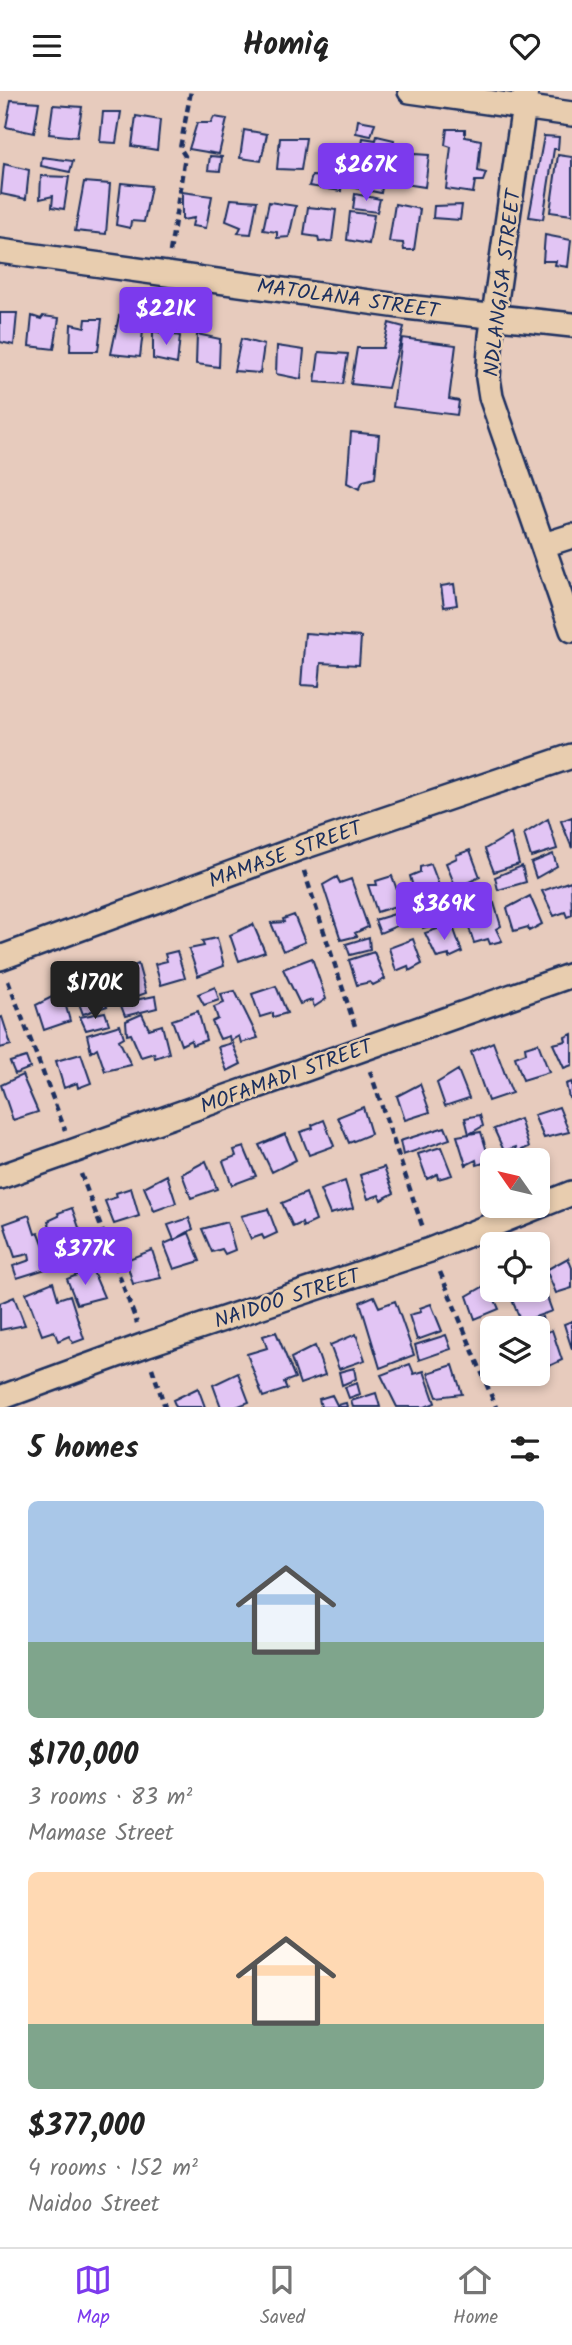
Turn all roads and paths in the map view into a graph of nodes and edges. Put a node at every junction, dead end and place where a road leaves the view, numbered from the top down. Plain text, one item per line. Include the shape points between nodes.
1 (191, 91) edge
2 (410, 91) edge
3 (525, 99) edge
4 (572, 114) edge
5 (0, 251) edge
6 (166, 274) junction
7 (495, 317) junction
8 (572, 325) edge
9 (572, 536) edge
10 (544, 545) junction
11 (572, 631) edge
12 (572, 756) edge
13 (297, 849) junction
14 (2, 965) edge
15 (572, 975) edge
16 (362, 1049) junction
17 (73, 1153) junction
18 (0, 1177) edge
19 (572, 1193) edge
20 (430, 1250) junction
21 (145, 1345) junction
22 (0, 1398) edge
23 (165, 1407) edge
24 (496, 1407) edge

1 - 6 path
2 - 3 street
3 - 4 street
3 - 7 street, NDLANGISA STREET
5 - 6 street, MATOLANA STREET
6 - 7 street, MATOLANA STREET
7 - 8 street, MATOLANA STREET
7 - 10 street, NDLANGISA STREET via 488,378 491,397
9 - 10 street
10 - 11 street, NDLANGISA STREET
12 - 13 street, MAMASE STREET
13 - 14 street, MAMASE STREET
13 - 16 path
14 - 17 path
15 - 16 street, MOFAMADI STREET
16 - 17 street, MOFAMADI STREET
16 - 20 path
17 - 18 street, MOFAMADI STREET
17 - 21 path
19 - 20 street, NAIDOO STREET
20 - 21 street, NAIDOO STREET
20 - 24 path
21 - 22 street, NAIDOO STREET
21 - 23 path

